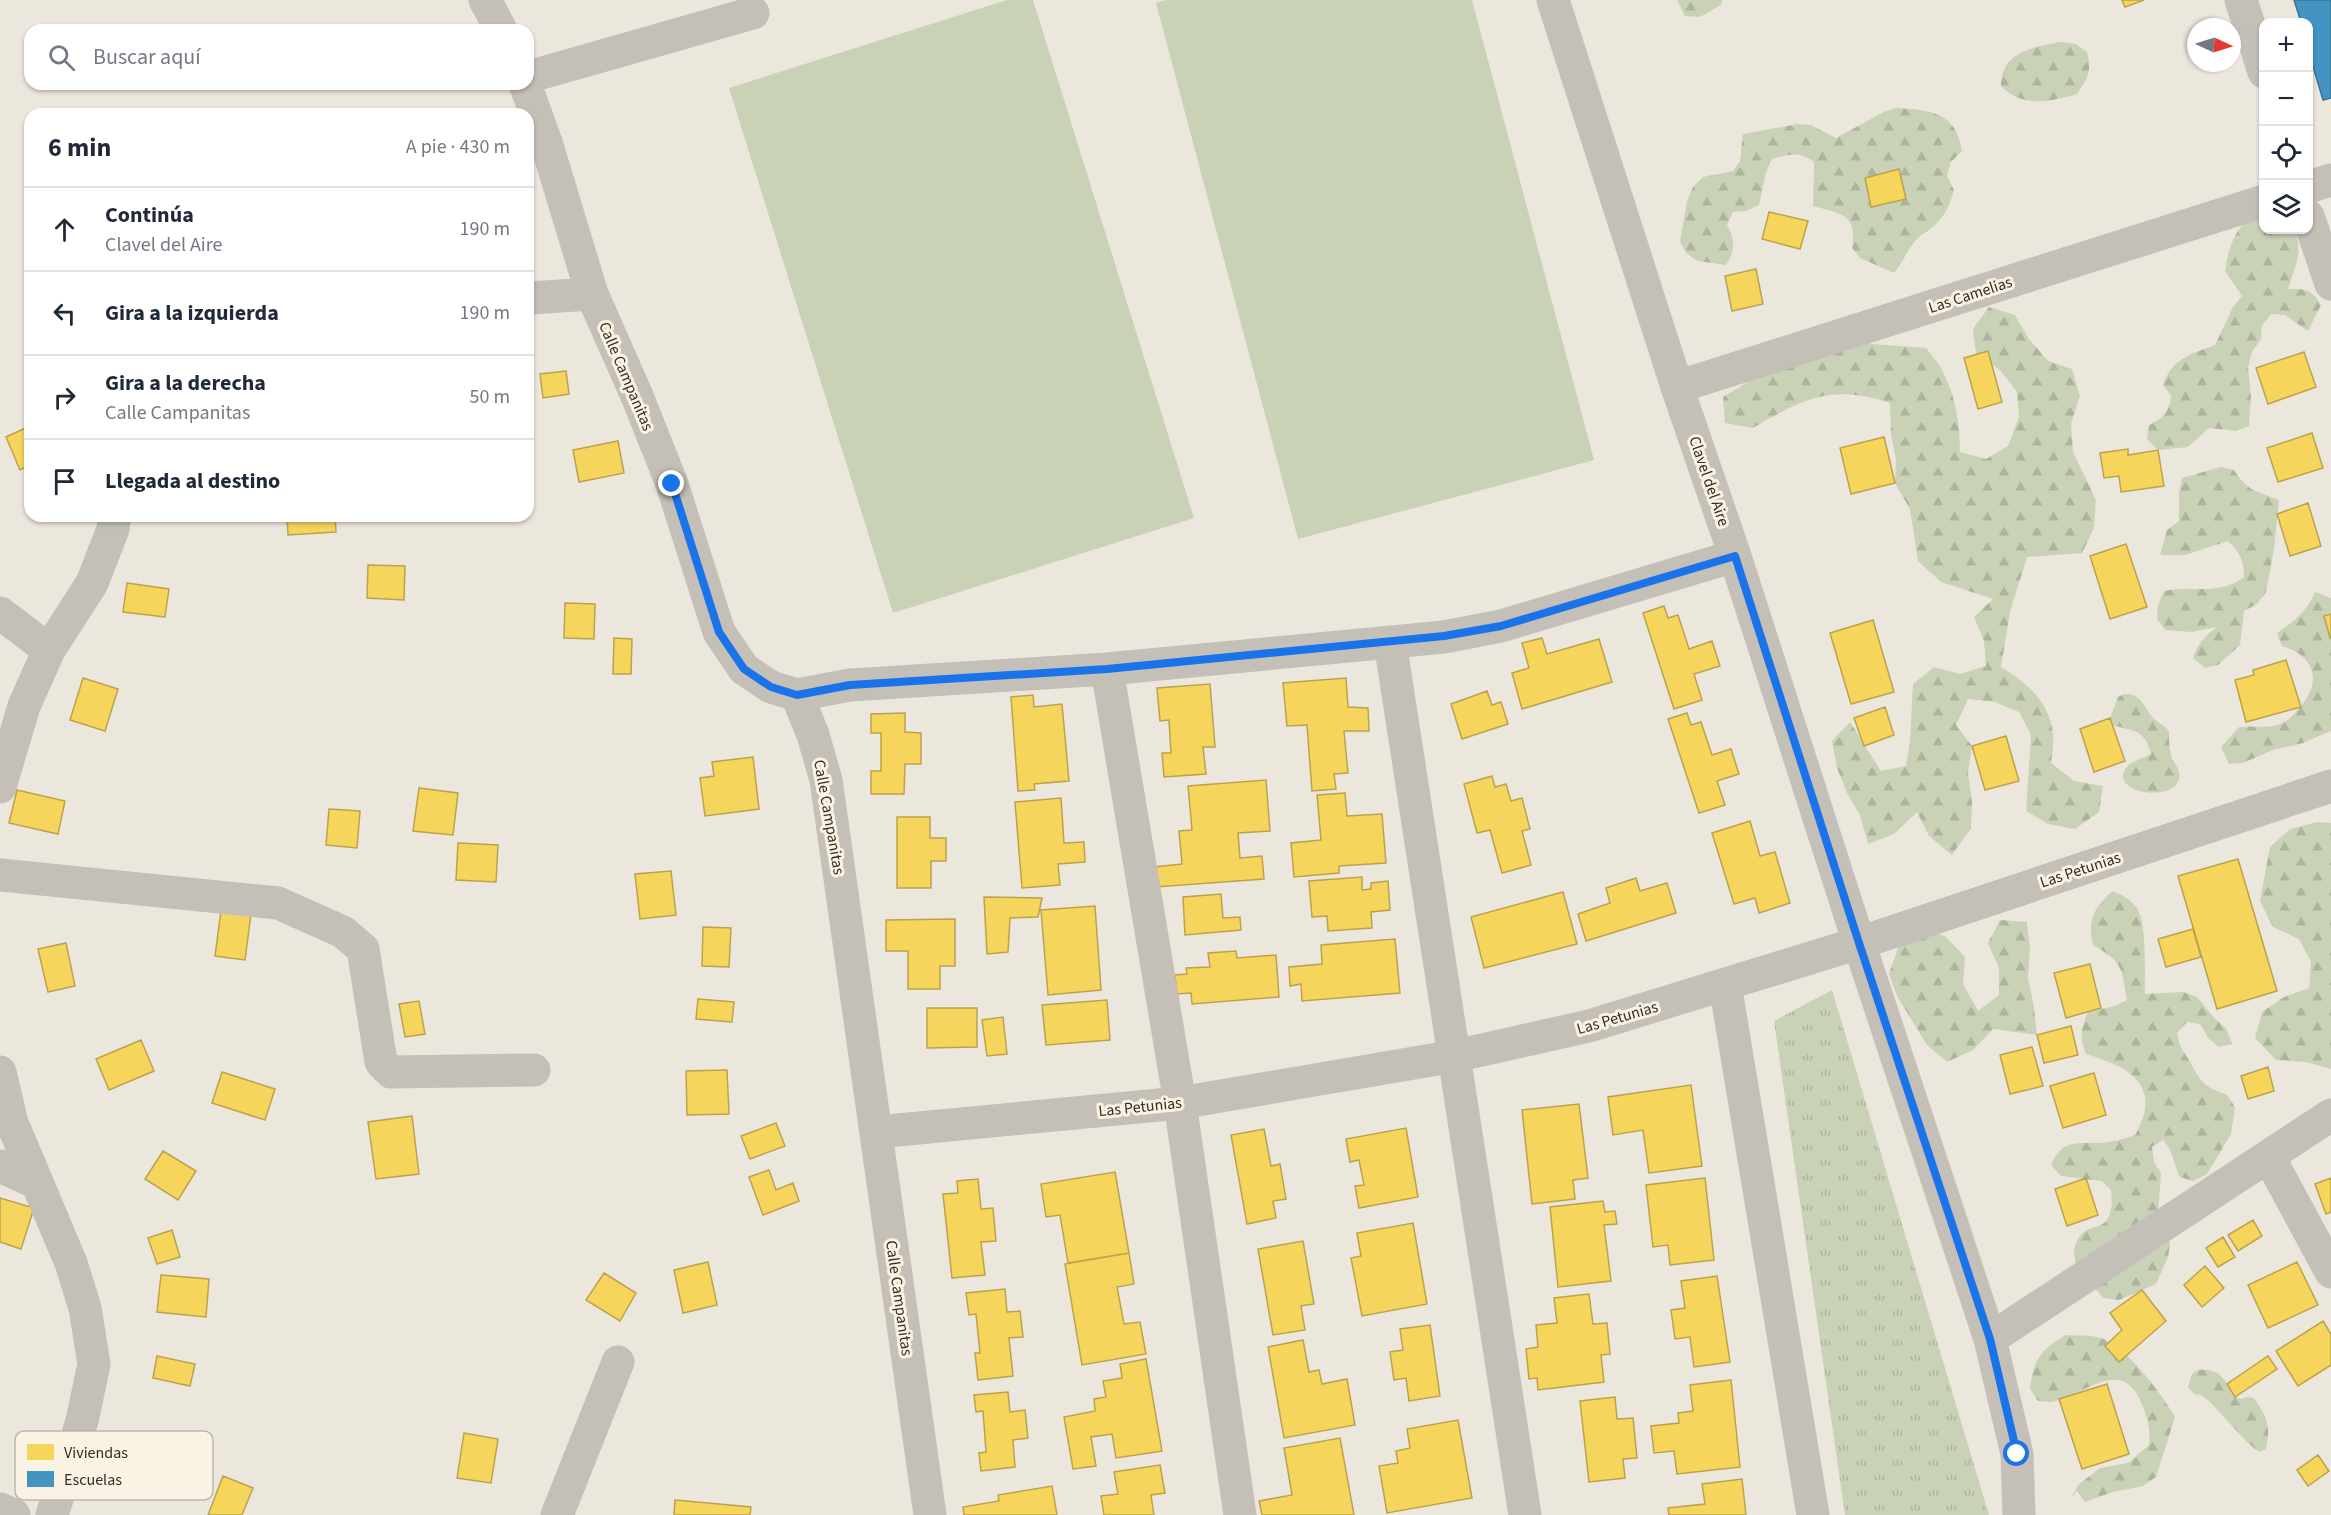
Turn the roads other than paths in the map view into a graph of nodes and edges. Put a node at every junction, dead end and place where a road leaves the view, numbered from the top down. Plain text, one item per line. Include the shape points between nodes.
1 (485, 0) edge
2 (1553, 0) edge
3 (2241, 0) edge
4 (753, 13) dead end
5 (498, 24) edge
6 (2259, 56) edge
7 (534, 75) edge
8 (527, 90) edge
9 (534, 108) edge
10 (534, 109) edge
11 (2331, 180) edge
12 (2313, 185) edge
13 (2259, 203) edge
14 (2313, 231) edge
15 (2331, 284) edge
16 (592, 294) junction
17 (534, 298) edge
18 (1677, 387) junction
19 (114, 522) edge
20 (1735, 556) junction
21 (0, 613) edge
22 (1390, 642) junction
23 (50, 650) junction
24 (1107, 669) junction
25 (797, 695) junction
26 (2331, 786) edge
27 (0, 787) edge
28 (0, 874) edge
29 (1859, 943) junction
30 (1725, 984) junction
31 (1455, 1056) junction
32 (534, 1070) dead end
33 (0, 1072) edge
34 (1180, 1103) junction
35 (2331, 1115) edge
36 (877, 1132) junction
37 (2269, 1157) junction
38 (0, 1166) edge
39 (38, 1183) junction
40 (2331, 1272) edge
41 (1990, 1339) junction
42 (618, 1362) dead end
43 (79, 1431) edge
44 (57, 1500) edge
45 (0, 1509) edge
46 (14, 1515) edge
47 (52, 1515) edge
48 (557, 1515) edge
49 (930, 1515) edge
50 (1240, 1515) edge
51 (1525, 1515) edge
52 (1813, 1515) edge
53 (2019, 1515) edge

1 - 5 street
2 - 18 street, Clavel del Aire
3 - 6 street
4 - 7 street
8 - 9 street, Calle Campanitas
10 - 16 street, Calle Campanitas
11 - 12 street
13 - 18 street, Las Camelias
14 - 15 street
16 - 17 street
16 - 25 street, Calle Campanitas via 672,484 719,632 744,669 771,687
18 - 20 street, Clavel del Aire
19 - 23 street via 92,583
20 - 22 street via 1501,626
20 - 29 street, Clavel del Aire
21 - 23 street
22 - 24 street
22 - 31 street
23 - 27 street via 24,706
24 - 25 street via 850,685
24 - 34 street
25 - 36 street, Calle Campanitas via 826,780
26 - 29 street, Las Petunias
28 - 32 street via 278,903 343,932 363,949 381,1062 391,1072
29 - 30 street, Las Petunias
29 - 41 street, Clavel del Aire
30 - 31 street, Las Petunias via 1589,1026
30 - 52 street
31 - 34 street, Las Petunias
31 - 51 street
33 - 39 street via 12,1123
34 - 36 street, Las Petunias
34 - 50 street
35 - 37 street
36 - 49 street, Calle Campanitas
37 - 40 street
37 - 41 street
38 - 39 street
39 - 43 street via 85,1308 94,1364
41 - 53 street, Clavel del Aire via 2017,1454
42 - 48 street
44 - 47 street
45 - 46 street

